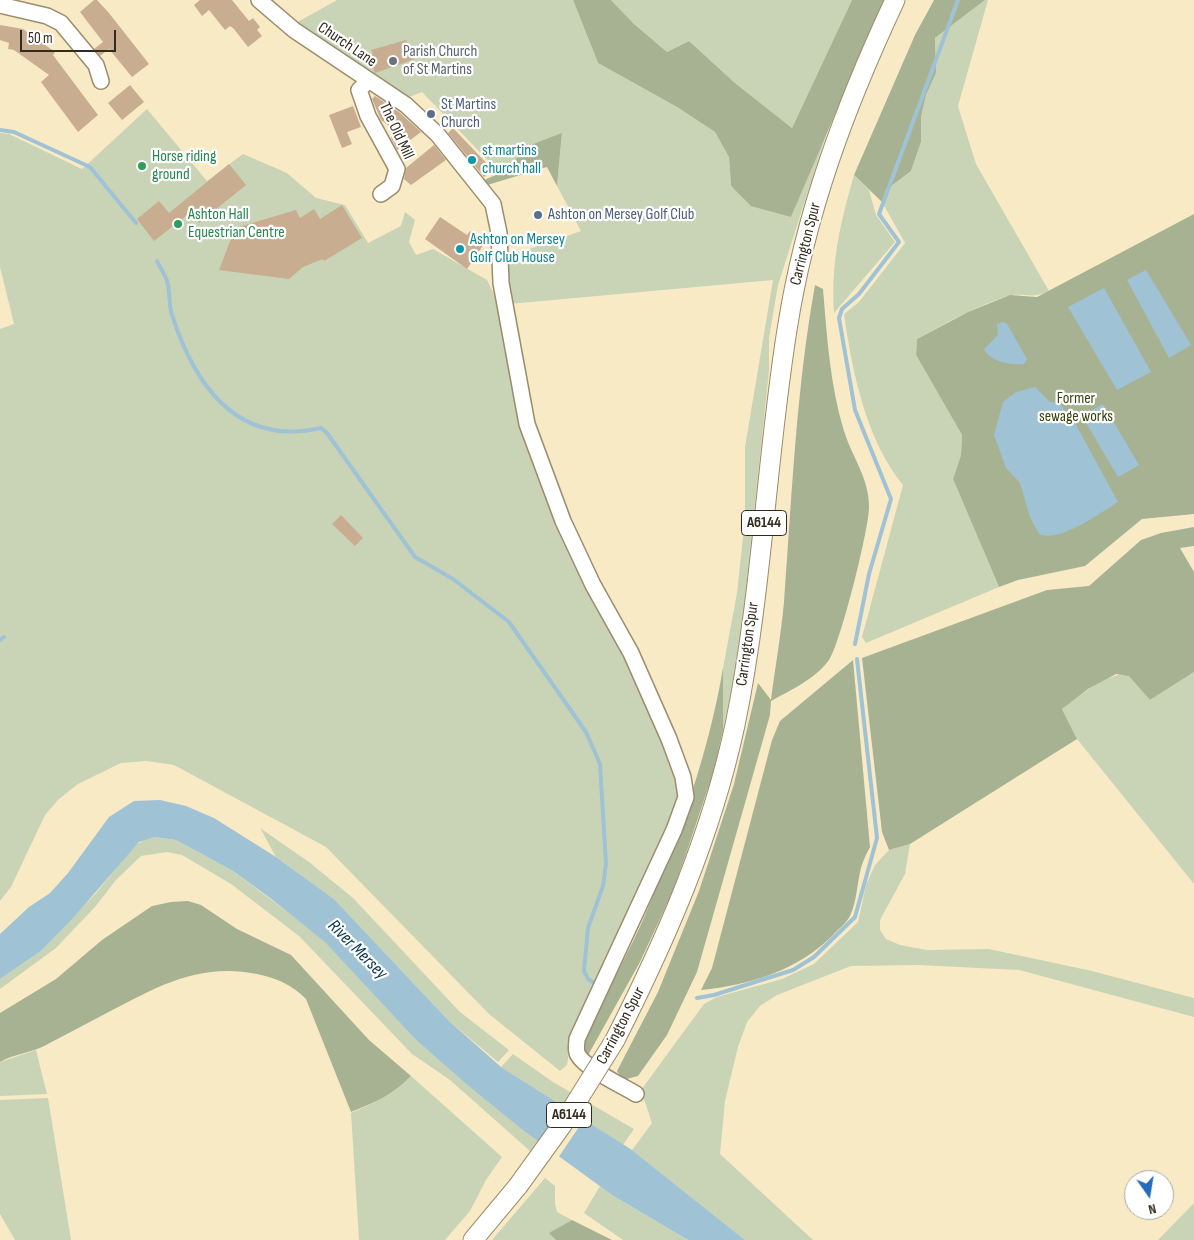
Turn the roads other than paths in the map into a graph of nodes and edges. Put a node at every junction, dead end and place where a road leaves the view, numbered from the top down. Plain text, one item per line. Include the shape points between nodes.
1 (259, 0) edge
2 (895, 0) edge
3 (0, 5) edge
4 (100, 81) dead end
5 (368, 81) junction
6 (381, 194) dead end
7 (636, 1094) dead end
8 (474, 1240) edge

1 - 5 street, Church Lane via 294,30
2 - 8 main road, Carrington Spur / A6144, bridge via 860,73 829,156 804,246 787,330 750,646 732,736 684,895 615,1040 562,1125
3 - 4 street via 61,23 96,65
5 - 6 street, The Old Mill via 359,90 368,116 397,169 392,186
5 - 7 street, Church Lane via 387,91 424,120 493,204 499,233 498,262 527,424 548,487 593,585 642,678 683,777 686,797 674,830 577,1039 576,1051 581,1058

